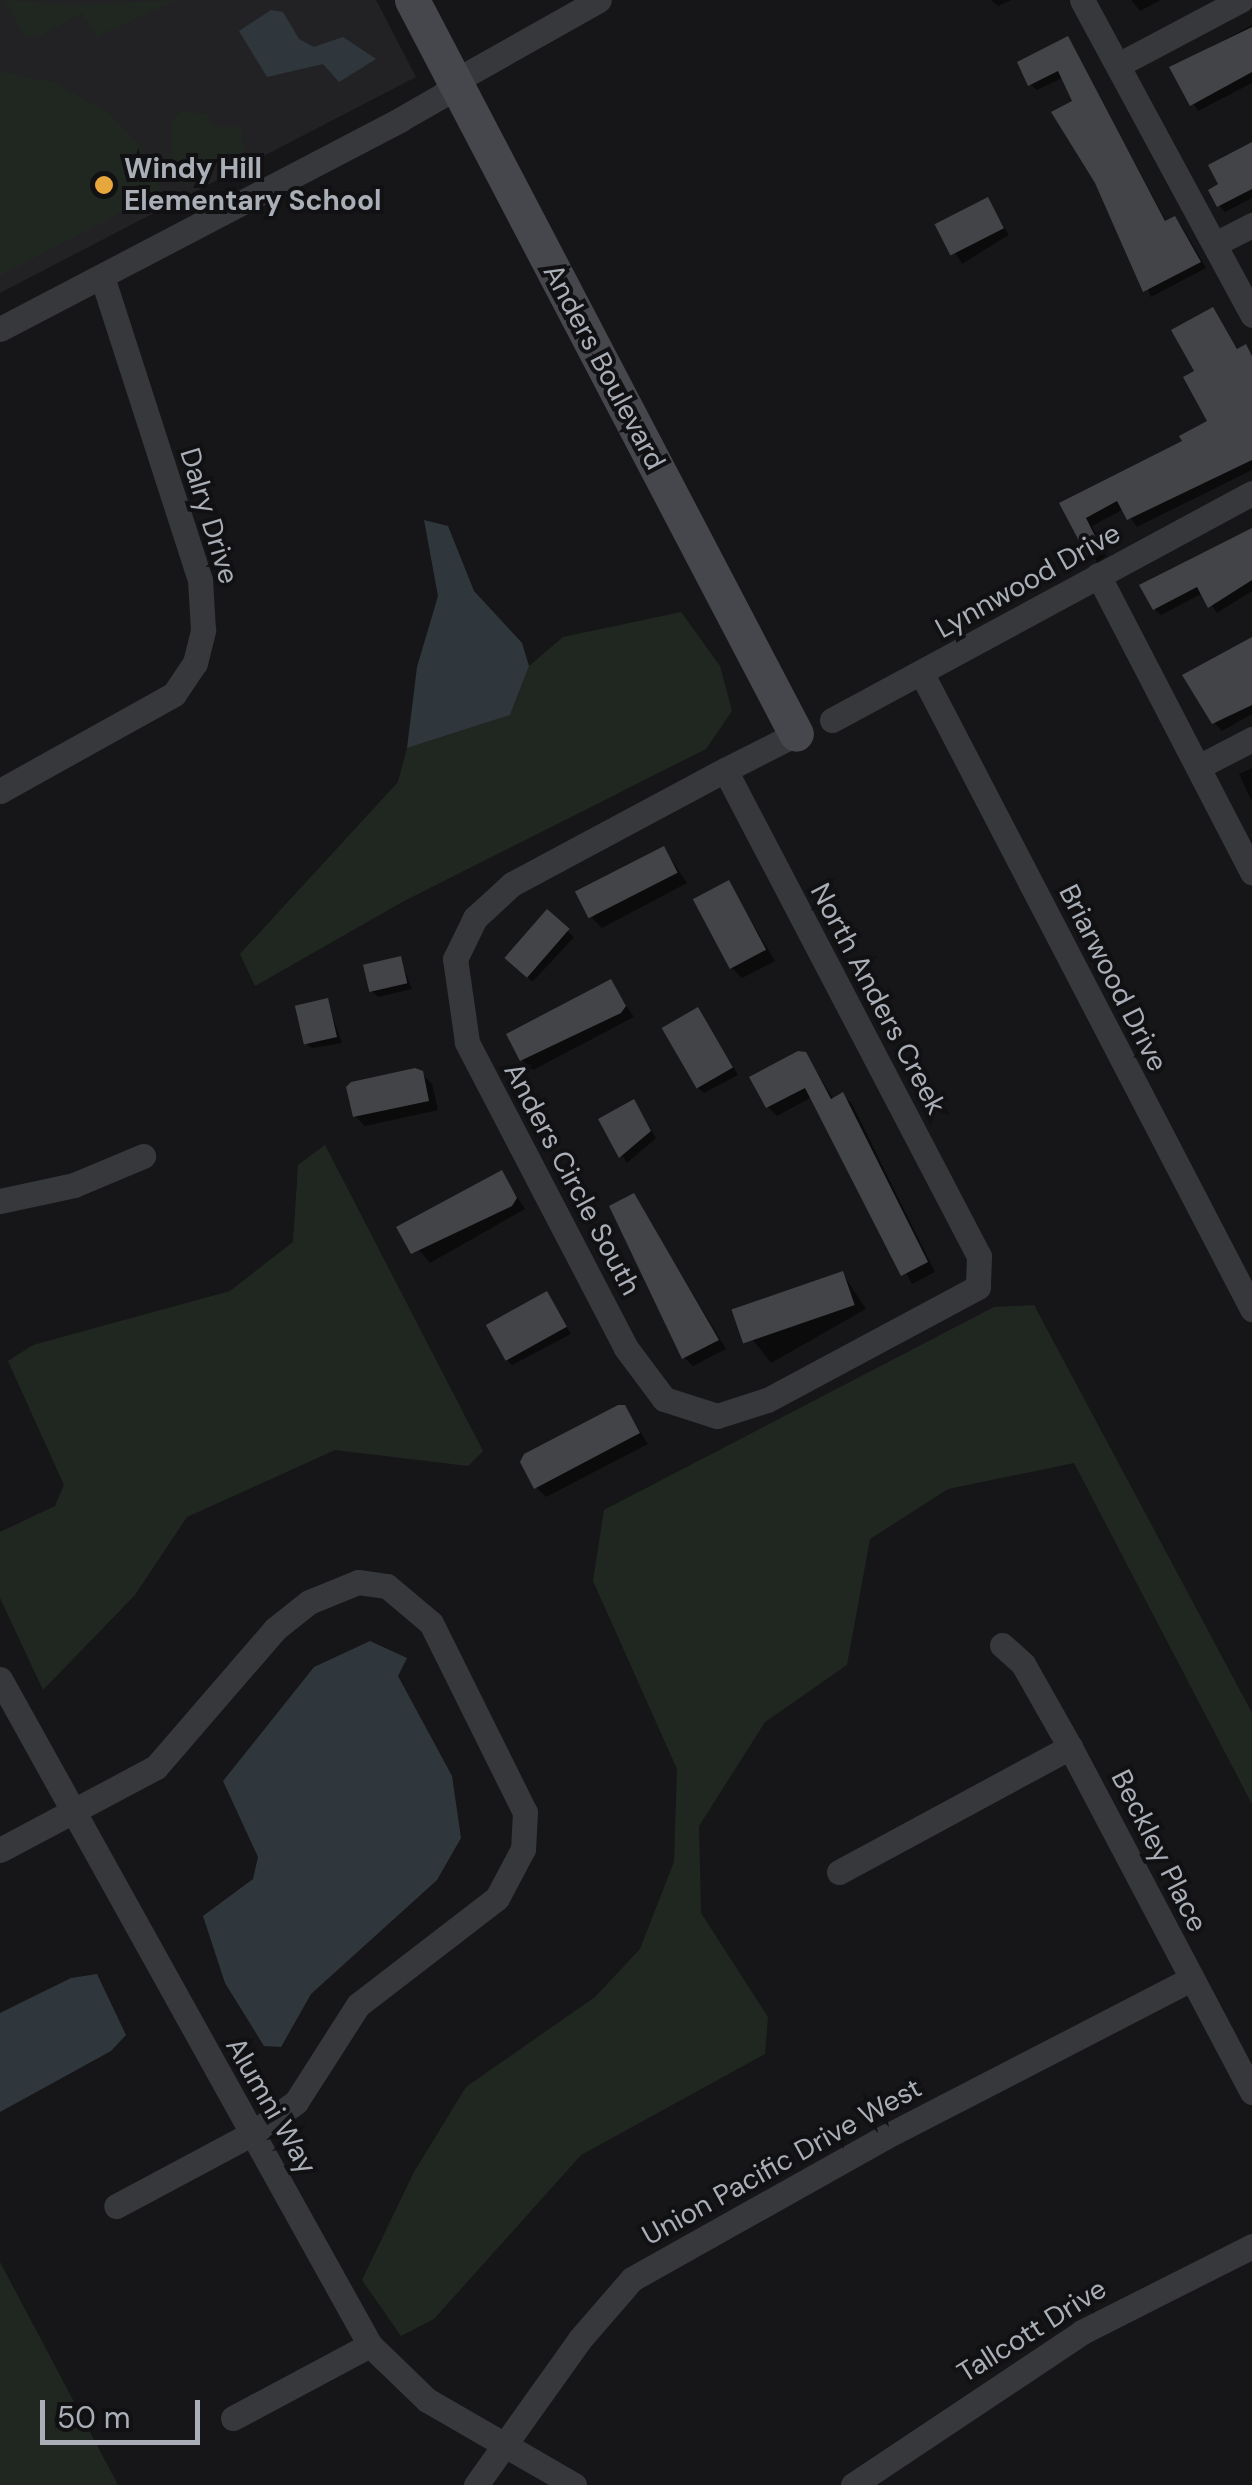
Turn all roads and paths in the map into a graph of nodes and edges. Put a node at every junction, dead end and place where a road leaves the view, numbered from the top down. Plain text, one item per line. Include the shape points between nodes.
1 (412, 0) edge
2 (598, 0) edge
3 (1082, 0) edge
4 (1240, 0) edge
5 (1118, 65) junction
6 (455, 81) junction
7 (1252, 226) edge
8 (1215, 244) junction
9 (102, 276) junction
10 (1252, 315) edge
11 (0, 329) edge
12 (1252, 493) edge
13 (1098, 576) junction
14 (922, 674) junction
15 (832, 720) dead end
16 (796, 734) joint
17 (1252, 739) edge
18 (1200, 766) junction
19 (725, 770) junction
20 (0, 791) edge
21 (1252, 872) edge
22 (143, 1156) dead end
23 (0, 1200) edge
24 (1252, 1308) edge
25 (696, 1414) joint
26 (1002, 1646) dead end
27 (0, 1679) edge
28 (1070, 1747) junction
29 (72, 1811) junction
30 (0, 1850) edge
31 (839, 1872) dead end
32 (1191, 1979) junction
33 (1252, 2092) edge
34 (252, 2133) junction
35 (116, 2206) dead end
36 (1252, 2246) edge
37 (370, 2345) junction
38 (233, 2418) dead end
39 (505, 2443) junction
40 (476, 2485) edge
41 (574, 2485) edge
42 (854, 2485) edge

1 - 6 street, Anders Boulevard
2 - 6 street
3 - 5 street
4 - 5 street
5 - 8 street
6 - 9 street via 443,96
6 - 16 street, Anders Boulevard
7 - 8 street
8 - 10 street
9 - 11 street
9 - 20 street, Dalry Drive via 200,580 203,630 195,663 174,694
12 - 13 street, Lynnwood Drive
13 - 14 street, Lynnwood Drive
13 - 18 street
14 - 15 street, Lynnwood Drive
14 - 24 street, Briarwood Drive
16 - 19 street
17 - 18 street
18 - 21 street
19 - 25 street, Anders Circle South via 512,884 462,940 455,959 467,1042 626,1348 664,1399
19 - 25 street, North Anders Creek via 978,1256 978,1288 767,1400 717,1416
22 - 23 street via 74,1185
26 - 28 street, Beckley Place via 1023,1664
27 - 29 street, Alumni Way
28 - 31 street
28 - 32 street, Beckley Place
29 - 30 street
29 - 34 street, Alumni Way
29 - 34 street via 156,1767 275,1630 309,1602 358,1582 387,1586 414,1604 450,1656 511,1774 525,1812 523,1849 497,1898 358,2005 308,2091
32 - 33 street, Beckley Place
32 - 39 street, Union Pacific Drive West via 670,2254 632,2280 580,2338
34 - 35 street
34 - 37 street, Alumni Way
36 - 42 street, Tallcott Drive via 1082,2332
37 - 38 street
37 - 39 street, Alumni Way via 426,2400
39 - 40 street, Union Pacific Drive West
39 - 41 street, Alumni Way

